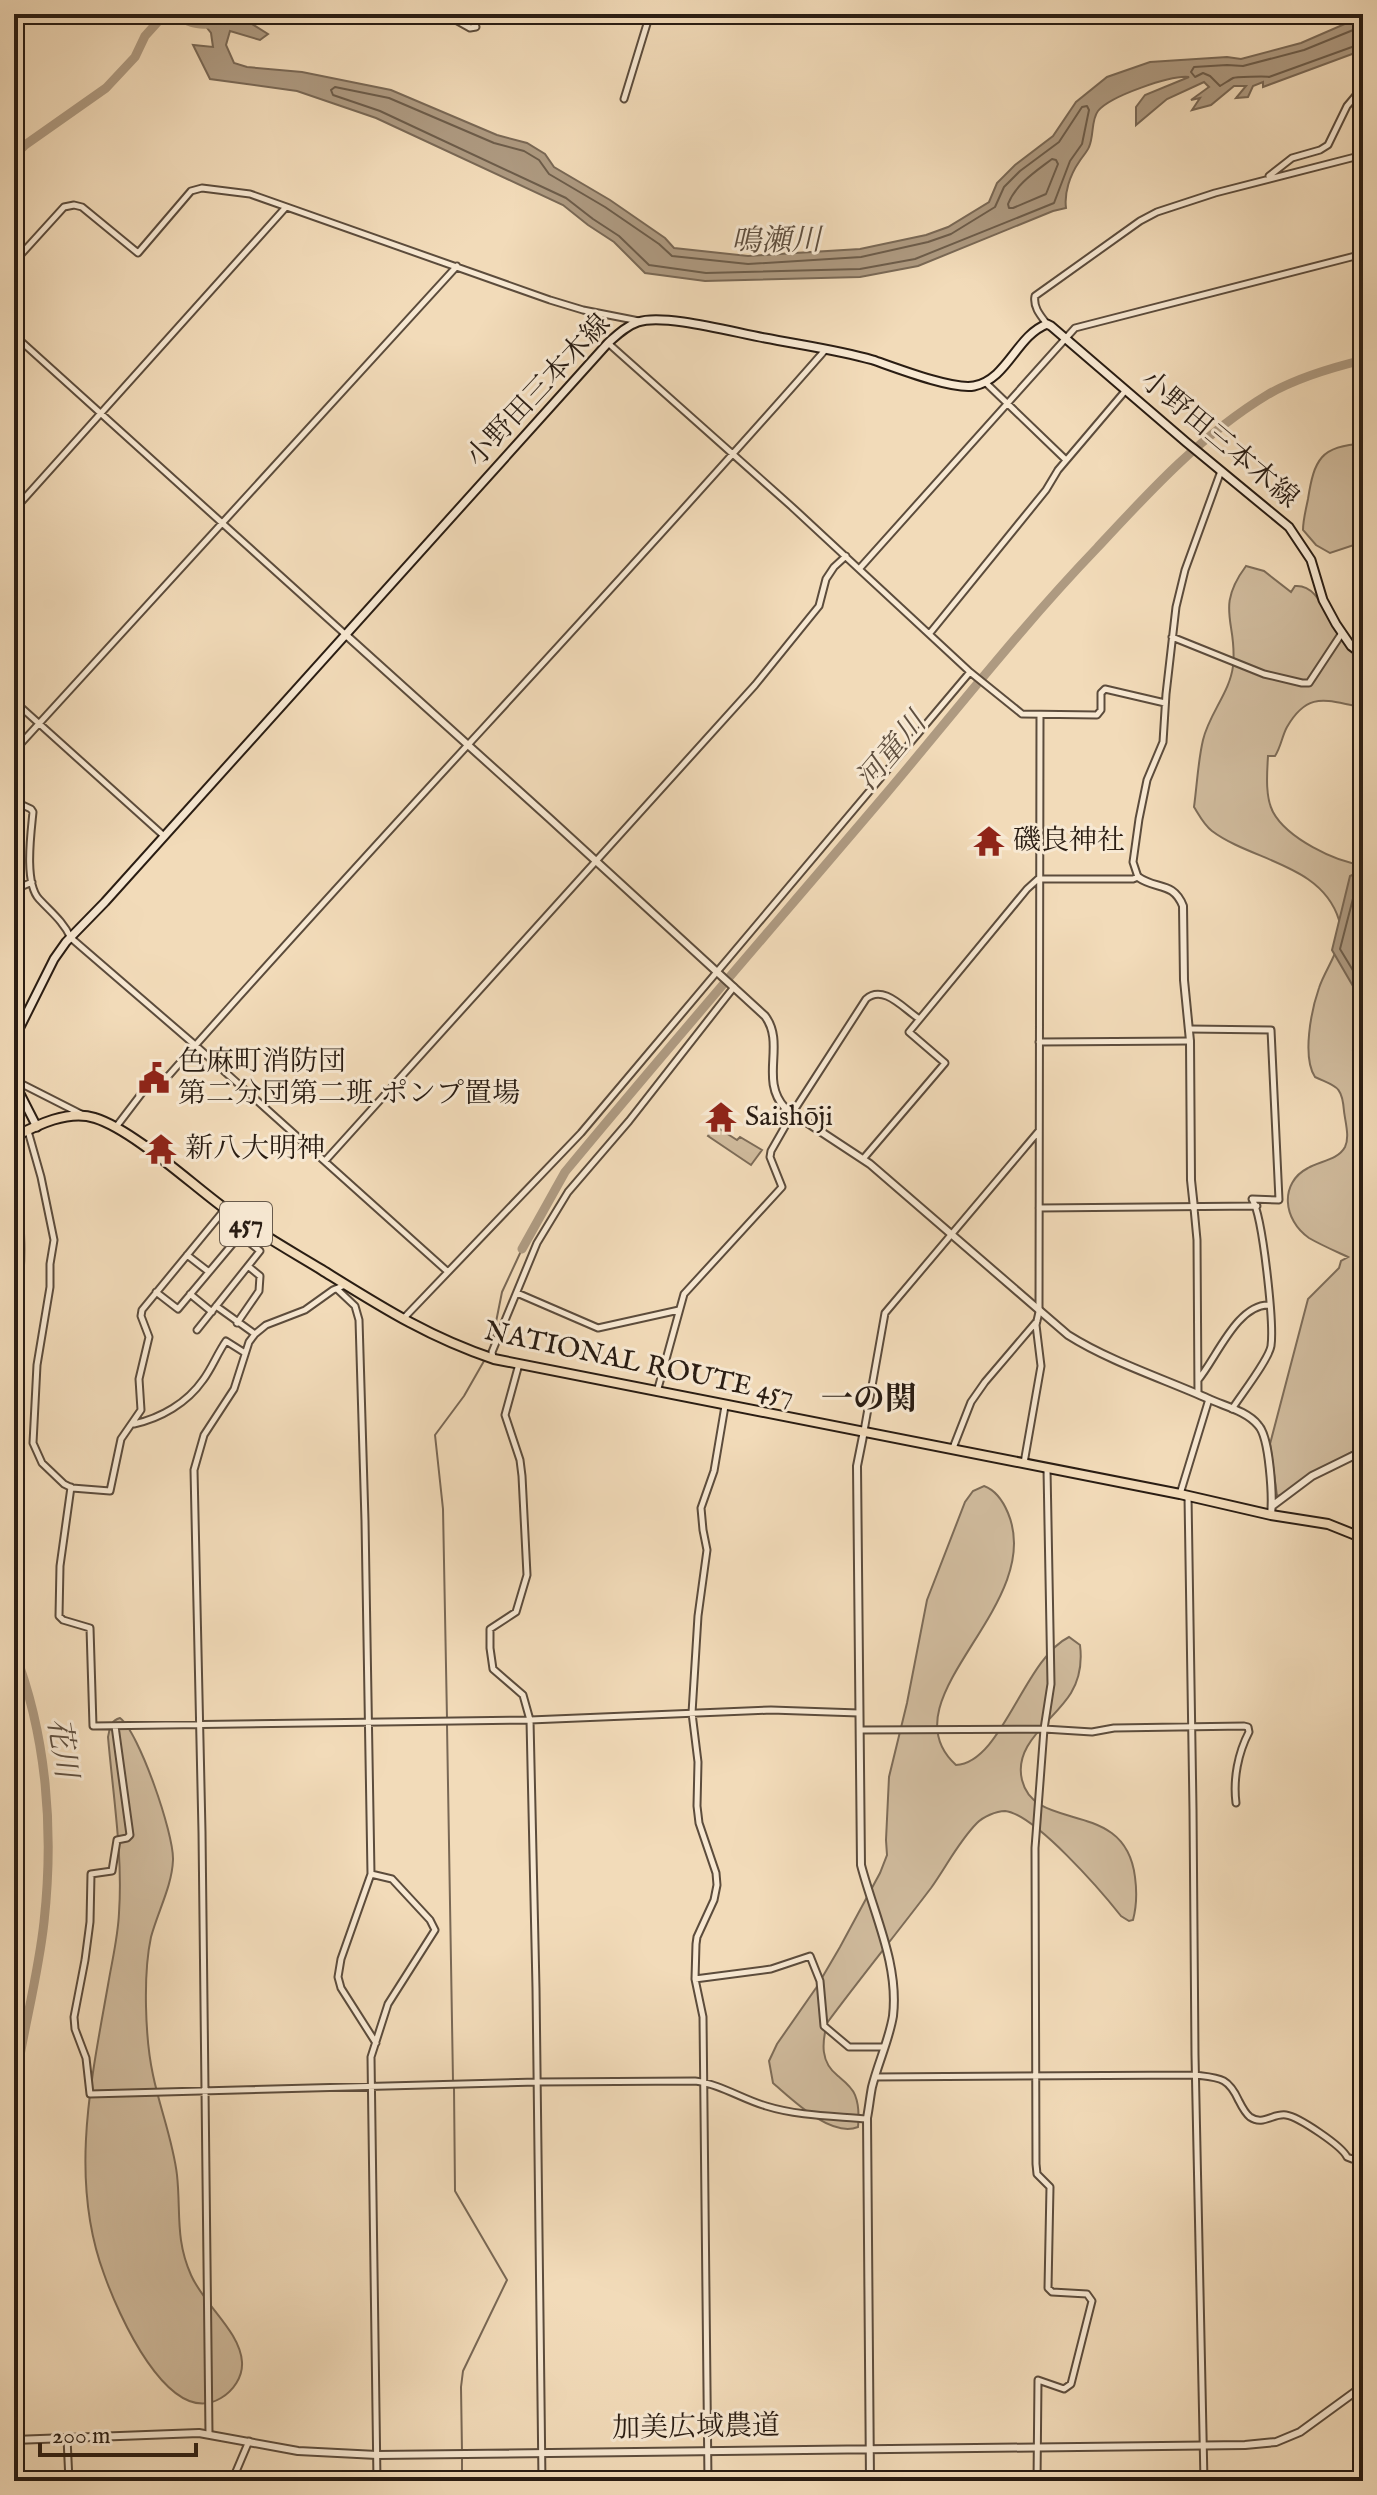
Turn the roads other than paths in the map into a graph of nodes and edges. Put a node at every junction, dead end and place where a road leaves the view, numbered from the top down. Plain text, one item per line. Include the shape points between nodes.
1 (445, 14) edge
2 (472, 14) edge
3 (650, 14) edge
4 (818, 14) edge
5 (872, 14) edge
6 (1363, 87) edge
7 (624, 99) dead end
8 (1363, 155) edge
9 (1265, 180) junction
10 (286, 207) junction
11 (1363, 254) edge
12 (14, 262) edge
13 (457, 266) junction
14 (640, 321) junction
15 (1047, 324) junction
16 (14, 335) edge
17 (1065, 336) junction
18 (608, 343) junction
19 (826, 349) junction
20 (986, 383) junction
21 (1126, 390) junction
22 (1007, 404) junction
23 (101, 413) junction
24 (732, 455) junction
25 (1066, 460) junction
26 (1221, 471) junction
27 (14, 510) edge
28 (221, 522) junction
29 (846, 556) junction
30 (860, 568) junction
31 (930, 633) junction
32 (1342, 633) junction
33 (346, 635) junction
34 (1172, 637) junction
35 (1363, 655) edge
36 (971, 672) junction
37 (14, 701) edge
38 (1165, 703) junction
39 (1040, 715) junction
40 (38, 722) junction
41 (468, 744) junction
42 (14, 751) edge
43 (14, 801) edge
44 (164, 836) junction
45 (596, 861) junction
46 (1138, 877) junction
47 (1038, 879) junction
48 (32, 882) junction
49 (14, 890) edge
50 (71, 938) junction
51 (717, 972) junction
52 (733, 985) junction
53 (918, 1018) junction
54 (1189, 1029) junction
55 (14, 1039) edge
56 (1190, 1041) junction
57 (1039, 1042) junction
58 (195, 1045) junction
59 (14, 1081) edge
60 (82, 1115) junction
61 (793, 1115) junction
62 (37, 1127) junction
63 (116, 1127) junction
64 (27, 1130) junction
65 (1039, 1131) junction
66 (14, 1137) edge
67 (863, 1159) junction
68 (325, 1161) junction
69 (1257, 1206) junction
70 (1039, 1208) junction
71 (1194, 1208) junction
72 (225, 1209) junction
73 (260, 1232) junction
74 (952, 1234) junction
75 (251, 1243) junction
76 (187, 1255) junction
77 (248, 1266) junction
78 (447, 1271) junction
79 (209, 1272) junction
80 (342, 1287) junction
81 (156, 1292) junction
82 (517, 1293) junction
83 (190, 1294) junction
84 (1269, 1305) junction
85 (214, 1309) junction
86 (679, 1310) junction
87 (1039, 1312) junction
88 (403, 1320) junction
89 (1038, 1321) junction
90 (237, 1323) junction
91 (197, 1330) dead end
92 (255, 1334) junction
93 (245, 1353) junction
94 (492, 1359) junction
95 (519, 1363) junction
96 (1197, 1381) junction
97 (657, 1392) junction
98 (1198, 1394) junction
99 (1209, 1399) junction
100 (725, 1406) junction
101 (1232, 1409) junction
102 (133, 1424) junction
103 (864, 1431) junction
104 (952, 1449) junction
105 (1363, 1451) edge
106 (1024, 1464) junction
107 (1047, 1469) junction
108 (71, 1487) junction
109 (1184, 1495) junction
110 (1271, 1511) junction
111 (1363, 1538) edge
112 (692, 1713) junction
113 (859, 1713) junction
114 (530, 1720) junction
115 (368, 1721) junction
116 (200, 1724) junction
117 (115, 1726) junction
118 (1191, 1727) junction
119 (1044, 1729) junction
120 (861, 1730) junction
121 (1236, 1803) dead end
122 (371, 1874) junction
123 (695, 1979) junction
124 (376, 2043) junction
125 (884, 2047) junction
126 (1035, 2075) junction
127 (1195, 2075) junction
128 (875, 2077) junction
129 (537, 2082) junction
130 (703, 2082) junction
131 (372, 2087) junction
132 (205, 2091) junction
133 (867, 2119) junction
134 (1363, 2154) edge
135 (1363, 2386) edge
136 (209, 2434) junction
137 (67, 2438) junction
138 (14, 2440) edge
139 (249, 2441) junction
140 (1203, 2445) junction
141 (869, 2448) junction
142 (1037, 2448) junction
143 (706, 2450) junction
144 (541, 2453) junction
145 (377, 2455) junction
146 (69, 2481) edge
147 (232, 2481) edge
148 (377, 2481) edge
149 (542, 2481) edge
150 (708, 2481) edge
151 (870, 2481) edge
152 (1037, 2481) edge
153 (1204, 2481) edge

1 - 2 street via 470,28 476,27
3 - 7 street
4 - 5 street
6 - 9 street via 1328,145 1292,158
8 - 9 street
9 - 15 street via 1140,221 1035,296
10 - 12 street via 241,192 196,188 138,253 82,207 64,207
10 - 13 street
10 - 23 street
11 - 17 street via 1084,325
13 - 14 street via 583,310
13 - 28 street
14 - 18 main road, 小野田三本木線
14 - 19 main road, 小野田三本木線 via 688,324
15 - 17 main road, 小野田三本木線
15 - 20 main road via 1031,332
16 - 23 street
17 - 21 main road, 小野田三本木線
17 - 22 street
18 - 24 street
18 - 33 main road, 小野田三本木線
19 - 20 main road, 小野田三本木線 via 955,385
19 - 24 street
20 - 22 street
21 - 25 street
21 - 26 main road, 小野田三本木線
22 - 25 street
22 - 30 street
23 - 27 street
23 - 28 street
24 - 29 street
24 - 41 street
25 - 31 street
26 - 32 main road, 小野田三本木線 via 1289,527 1311,560 1323,600
26 - 34 street via 1185,570
28 - 33 street
28 - 40 street
29 - 30 street
29 - 45 street via 826,579 819,606 755,685
30 - 31 street
31 - 36 street
32 - 34 street via 1309,683 1253,671
32 - 35 main road, 小野田三本木線
33 - 41 street
33 - 44 main road, 小野田三本木線
34 - 38 street
36 - 39 street via 1022,714
36 - 51 street
37 - 40 street
38 - 39 street via 1105,689 1097,715
38 - 46 street via 1163,742 1139,819 1133,862
39 - 47 street
40 - 42 street
40 - 44 street
41 - 45 street
41 - 58 street
43 - 48 street via 33,812
44 - 50 main road, 小野田三本木線
45 - 51 street
45 - 68 street
46 - 47 street
46 - 54 street via 1172,890 1183,906
47 - 53 street
47 - 57 street
48 - 49 street
48 - 50 street via 37,898
50 - 55 main road, 小野田三本木線 via 54,959
50 - 58 street
51 - 52 street
51 - 78 street via 581,1133
52 - 61 street via 772,1028 772,1083 779,1102
52 - 82 street via 568,1192 537,1243
53 - 61 street via 882,993 869,995
53 - 67 street via 909,1032 945,1063
54 - 56 street
54 - 69 street via 1271,1030 1279,1200 1252,1199
56 - 57 street
56 - 71 street
57 - 65 street
58 - 63 street via 163,1082 148,1085
58 - 68 street
59 - 60 street
59 - 62 main road
60 - 62 highway
60 - 63 highway, NATIONAL ROUTE 457 / 457
61 - 67 street
61 - 86 street via 770,1154 782,1187 684,1294
62 - 64 highway
63 - 72 highway, NATIONAL ROUTE 457 / 457
64 - 66 highway
64 - 108 street via 54,1240 37,1365 33,1443 42,1463
65 - 70 street
65 - 74 street
67 - 74 street
68 - 78 street
69 - 71 street
69 - 84 street
70 - 71 street
70 - 87 street
71 - 96 street
72 - 73 highway, NATIONAL ROUTE 457 / 457
72 - 76 street
73 - 75 street
73 - 80 highway, NATIONAL ROUTE 457 / 457
74 - 87 street
74 - 103 street via 885,1313
75 - 77 street via 260,1251
75 - 79 street via 240,1235
76 - 79 street
76 - 81 street
77 - 85 street
77 - 90 street via 260,1276 259,1291
78 - 88 street
79 - 83 street
80 - 88 highway, NATIONAL ROUTE 457 / 457
80 - 92 street
80 - 115 street via 359,1320
81 - 83 street via 178,1309
81 - 102 street via 141,1313 149,1337 139,1379 141,1410
82 - 86 street via 598,1328
82 - 94 street
83 - 85 street
84 - 96 street via 1249,1312 1230,1330
84 - 101 street via 1271,1347
85 - 90 street
85 - 91 street
86 - 97 street
87 - 89 street
87 - 98 street via 1080,1343
88 - 94 highway, NATIONAL ROUTE 457 / 457
89 - 104 street via 971,1402
89 - 106 street via 1041,1366
90 - 92 street
92 - 93 street
93 - 102 street via 226,1341 193,1392 168,1411
93 - 116 street via 234,1389 204,1435 194,1470
94 - 95 highway, NATIONAL ROUTE 457 / 457
95 - 97 highway, NATIONAL ROUTE 457 / 457
95 - 114 street via 505,1415 520,1460 527,1575 516,1612 490,1629 490,1648 493,1669 523,1695
96 - 98 street
97 - 100 highway, NATIONAL ROUTE 457 / 457
98 - 99 street
99 - 101 street
99 - 109 street
100 - 103 highway, NATIONAL ROUTE 457 / 457
100 - 112 street via 714,1471 701,1508 707,1550
101 - 110 street via 1258,1423 1263,1432
102 - 108 street via 121,1439 110,1491
103 - 104 highway, NATIONAL ROUTE 457 / 457
103 - 113 street via 857,1466
104 - 106 highway, NATIONAL ROUTE 457 / 457
105 - 110 street via 1312,1476
106 - 107 highway, NATIONAL ROUTE 457 / 457
107 - 109 highway, NATIONAL ROUTE 457 / 457
107 - 119 street via 1051,1673
108 - 117 street via 59,1616 90,1628 93,1726
109 - 110 highway, NATIONAL ROUTE 457 / 457
109 - 118 street
110 - 111 highway, NATIONAL ROUTE 457 / 457
112 - 113 street
112 - 114 street
112 - 123 street via 699,1823 717,1885 697,1937
113 - 120 street
114 - 115 street
114 - 129 street
115 - 116 street
115 - 122 street
116 - 117 street
116 - 132 street
117 - 132 street via 130,1835 117,1840 112,1871 91,1874 87,1948 74,2017 90,2094
118 - 119 street
118 - 121 street via 1248,1727 1234,1785
118 - 127 street
119 - 120 street
119 - 126 street via 1035,1848
120 - 125 street via 861,1865 894,1985 893,2017
122 - 124 street via 338,1977
122 - 124 street via 392,1879 435,1930 388,2004
123 - 125 street via 771,1969 810,1956 820,1981 824,2026 849,2047
123 - 130 street via 703,2017
124 - 131 street
125 - 128 street
126 - 127 street
126 - 128 street
126 - 142 street via 1037,2174 1050,2187 1048,2288 1087,2294 1092,2301 1071,2384 1064,2389 1038,2380
127 - 134 street via 1228,2082 1254,2119 1291,2116 1347,2157
127 - 140 street
128 - 133 street
129 - 130 street
129 - 131 street
129 - 144 street
130 - 133 street via 766,2106
130 - 143 street
131 - 132 street
131 - 145 street
132 - 136 street
133 - 141 street
135 - 140 street, 加美広域農道 via 1287,2438
136 - 137 street, 加美広域農道
136 - 139 street, 加美広域農道
137 - 138 street, 加美広域農道
137 - 146 street
139 - 145 street, 加美広域農道 via 298,2451
139 - 147 street
140 - 142 street, 加美広域農道
140 - 153 street
141 - 142 street, 加美広域農道
141 - 143 street, 加美広域農道
141 - 151 street
142 - 152 street
143 - 144 street, 加美広域農道
143 - 150 street
144 - 145 street, 加美広域農道
144 - 149 street
145 - 148 street

